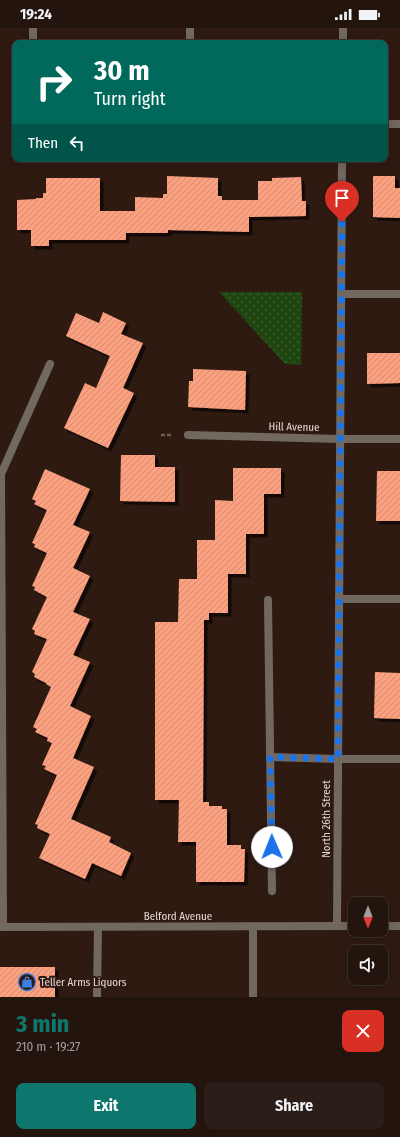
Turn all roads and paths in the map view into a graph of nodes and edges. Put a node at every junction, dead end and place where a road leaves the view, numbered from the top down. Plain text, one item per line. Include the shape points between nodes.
1 (33, 28) edge
2 (190, 28) edge
3 (343, 28) edge
4 (33, 40) edge
5 (190, 40) edge
6 (343, 40) edge
7 (388, 124) edge
8 (400, 124) edge
9 (342, 162) edge
10 (341, 294) junction
11 (400, 294) edge
12 (50, 364) dead end
13 (188, 435) dead end
14 (340, 439) junction
15 (400, 439) edge
16 (339, 599) junction
17 (400, 599) edge
18 (268, 600) dead end
19 (270, 757) junction
20 (400, 758) edge
21 (338, 759) junction
22 (272, 891) dead end
23 (337, 926) junction
24 (348, 926) edge
25 (388, 926) edge
26 (400, 926) edge
27 (2, 927) edge
28 (98, 927) junction
29 (253, 927) junction
30 (97, 997) edge
31 (253, 997) edge

1 - 4 street
2 - 5 street
3 - 6 street
7 - 8 street
9 - 10 street, North 26th Street
10 - 11 street
10 - 14 street, North 26th Street
12 - 27 street via 1,474
13 - 14 street, Hill Avenue
14 - 15 street, Hill Avenue
14 - 16 street, North 26th Street
16 - 17 street
16 - 21 street, North 26th Street
18 - 19 street
19 - 21 street
19 - 22 street
20 - 21 street
21 - 23 street, North 26th Street
23 - 24 street, Belford Avenue
23 - 29 street, Belford Avenue
25 - 26 street
27 - 28 street, Belford Avenue
28 - 29 street, Belford Avenue
28 - 30 street
29 - 31 street

